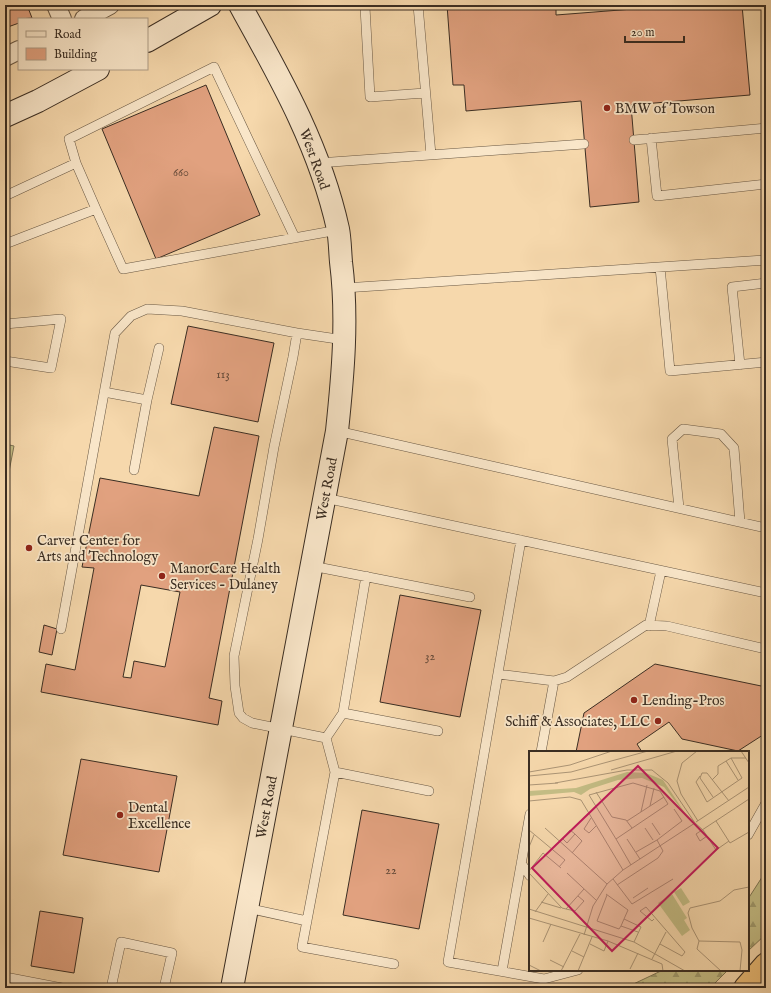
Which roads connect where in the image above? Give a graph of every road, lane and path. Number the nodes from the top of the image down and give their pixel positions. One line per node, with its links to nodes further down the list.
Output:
1 (56, 5): 7 (street)
2 (110, 5): 8 (street)
3 (210, 5): 9 (street)
4 (240, 5): 21 (street, West Road)
5 (367, 5): 13 (lane)
6 (418, 5): 13 (lane)
7 (62, 18)
8 (86, 18)
9 (148, 40)
10 (18, 50): 11 (street)
11 (5, 57)
12 (96, 70): 14 (street)
13 (425, 93): 19 (lane)
14 (5, 116)
15 (766, 128): 16 (lane)
16 (651, 138): 17 (lane); 22 (lane)
17 (634, 140)
18 (584, 144): 19 (lane)
19 (430, 155): 21 (lane)
20 (76, 163): 23 (lane); 24 (lane); 26 (lane)
21 (318, 163): 25 (street, West Road)
22 (766, 184)
23 (5, 196)
24 (96, 209): 26 (lane); 27 (lane)
25 (338, 230): 26 (lane); 31 (street, West Road)
26 (296, 238)
27 (5, 244)
28 (766, 260): 29 (lane)
29 (660, 267): 31 (lane); 38 (lane)
30 (766, 283): 38 (lane)
31 (344, 288): 34 (street, West Road)
32 (5, 324): 36 (lane)
33 (297, 333): 34 (lane); 39 (lane); 59 (lane)
34 (345, 340): 41 (street, West Road)
35 (159, 348): 40 (lane)
36 (5, 361)
37 (766, 362): 38 (lane)
38 (740, 365)
39 (104, 392): 40 (lane); 54 (lane)
40 (147, 400): 42 (lane)
41 (337, 431): 43 (street, West Road); 44 (lane)
42 (134, 470)
43 (325, 498): 47 (lane); 48 (street, West Road)
44 (679, 508): 45 (lane); 45 (lane)
45 (740, 522): 46 (lane)
46 (766, 528)
47 (522, 540): 49 (lane); 56 (lane)
48 (312, 566): 50 (lane); 59 (street, West Road)
49 (661, 570): 51 (lane); 53 (lane)
50 (366, 576): 52 (lane); 58 (lane)
51 (766, 593)
52 (470, 597)
53 (649, 626): 55 (lane); 57 (lane)
54 (61, 629)
55 (766, 649)
56 (498, 674): 57 (lane); 74 (lane)
57 (554, 681): 62 (lane)
58 (343, 713): 60 (lane); 61 (lane)
59 (281, 729): 61 (lane); 70 (street, West Road)
60 (438, 731)
61 (326, 738): 63 (lane)
62 (541, 751)
63 (335, 772): 64 (lane); 71 (lane)
64 (429, 791)
65 (766, 803): 67 (lane)
66 (529, 819): 68 (lane)
67 (749, 834)
68 (521, 863): 69 (lane); 74 (lane)
69 (529, 875)
70 (247, 908): 71 (lane); 80 (street, West Road)
71 (307, 921): 72 (lane)
72 (394, 964)
73 (766, 964): 81 (highway)
74 (502, 971): 75 (lane)
75 (574, 971)
76 (5, 977): 77 (lane)
77 (62, 988)
78 (111, 988): 79 (lane)
79 (164, 988)
80 (232, 988)
81 (745, 988)

